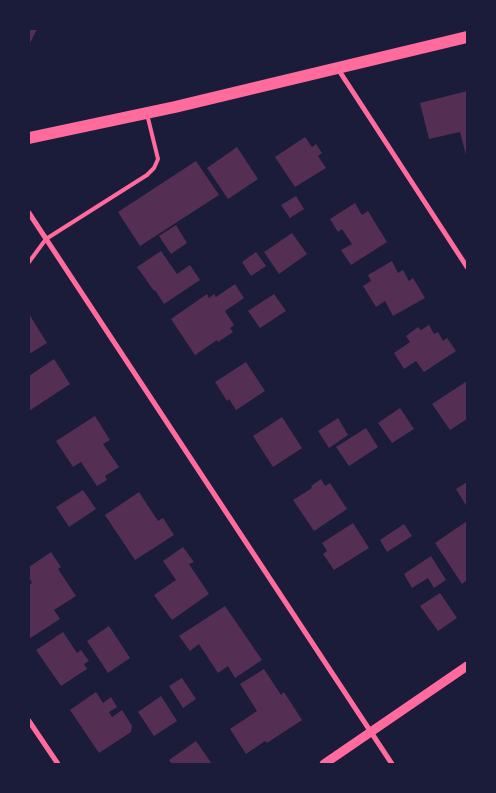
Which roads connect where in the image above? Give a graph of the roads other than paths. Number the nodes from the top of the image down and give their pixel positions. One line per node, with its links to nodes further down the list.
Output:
1 (467, 37): 2 (main road)
2 (338, 68): 3 (main road); 8 (street)
3 (147, 112): 4 (main road); 6 (lane)
4 (29, 138)
5 (29, 213): 6 (street)
6 (46, 239): 7 (lane); 11 (street)
7 (29, 262)
8 (467, 267)
9 (467, 666): 11 (street)
10 (29, 721): 12 (street)
11 (371, 732): 13 (street); 14 (street)
12 (58, 764)
13 (324, 764)
14 (392, 764)

